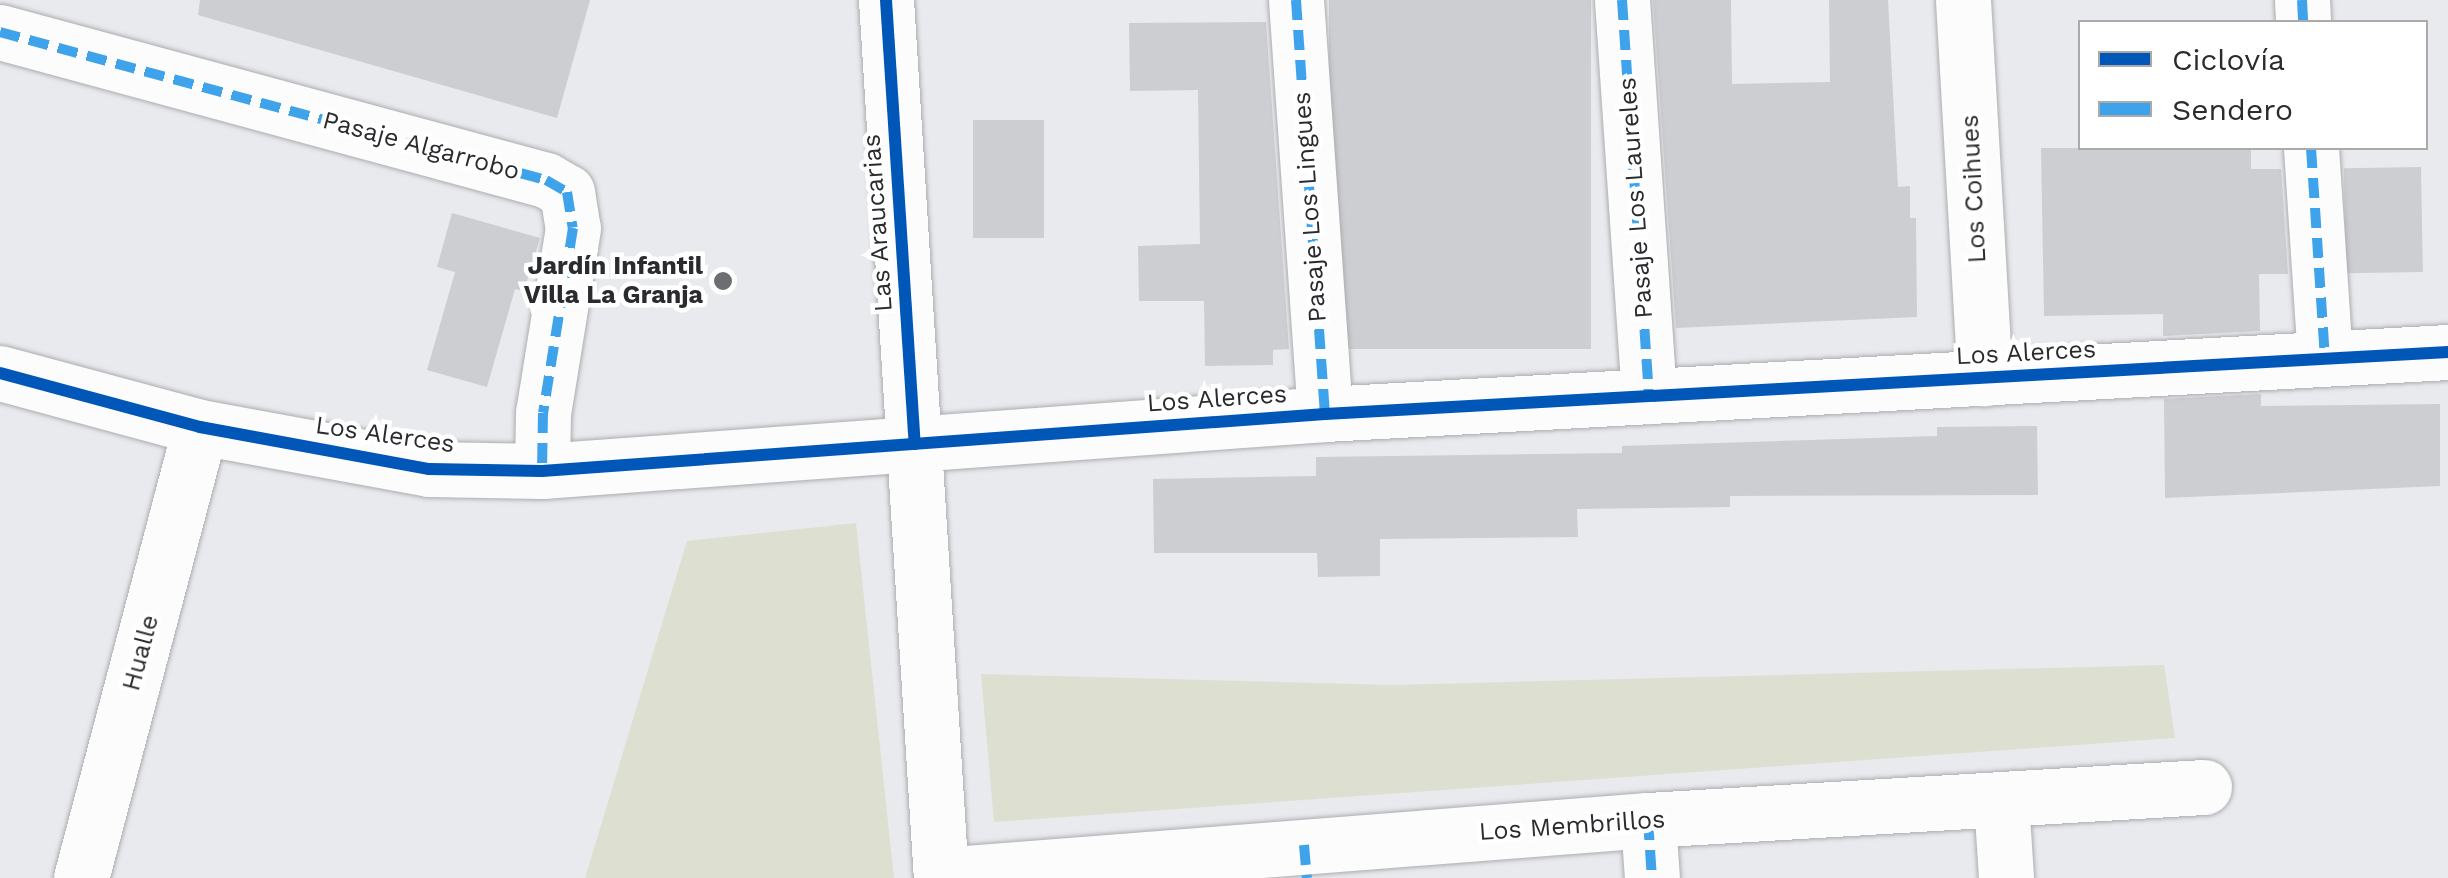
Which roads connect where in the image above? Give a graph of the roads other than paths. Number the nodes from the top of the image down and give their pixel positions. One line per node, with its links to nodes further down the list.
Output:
1 (886, 0): 14 (street, Las Araucarias)
2 (1296, 0): 12 (street, Pasaje Los Lingues)
3 (1622, 0): 11 (street, Pasaje Los Laureles)
4 (1962, 0): 10 (street, Los Coihues)
5 (0, 32): 15 (street, Pasaje Algarrobo)
6 (2312, 150): 8 (street)
7 (2448, 352): 8 (street, Los Alerces)
8 (2325, 358): 10 (street, Los Alerces)
9 (0, 373): 13 (street, Los Alerces)
10 (1985, 378): 11 (street, Los Alerces)
11 (1649, 396): 12 (street, Los Alerces)
12 (1325, 414): 14 (street, Los Alerces)
13 (200, 427): 15 (street, Los Alerces); 21 (street, Hualle)
14 (916, 444): 15 (street, Los Alerces); 20 (street, Las Araucarias)
15 (542, 471)
16 (2204, 787): 17 (street, Los Membrillos)
17 (2001, 800): 18 (street, Los Membrillos); 23 (street)
18 (1648, 820): 19 (street, Los Membrillos); 22 (street)
19 (1305, 862): 20 (street, Los Membrillos)
20 (941, 876)
21 (81, 878)
22 (1652, 878)
23 (2006, 878)

